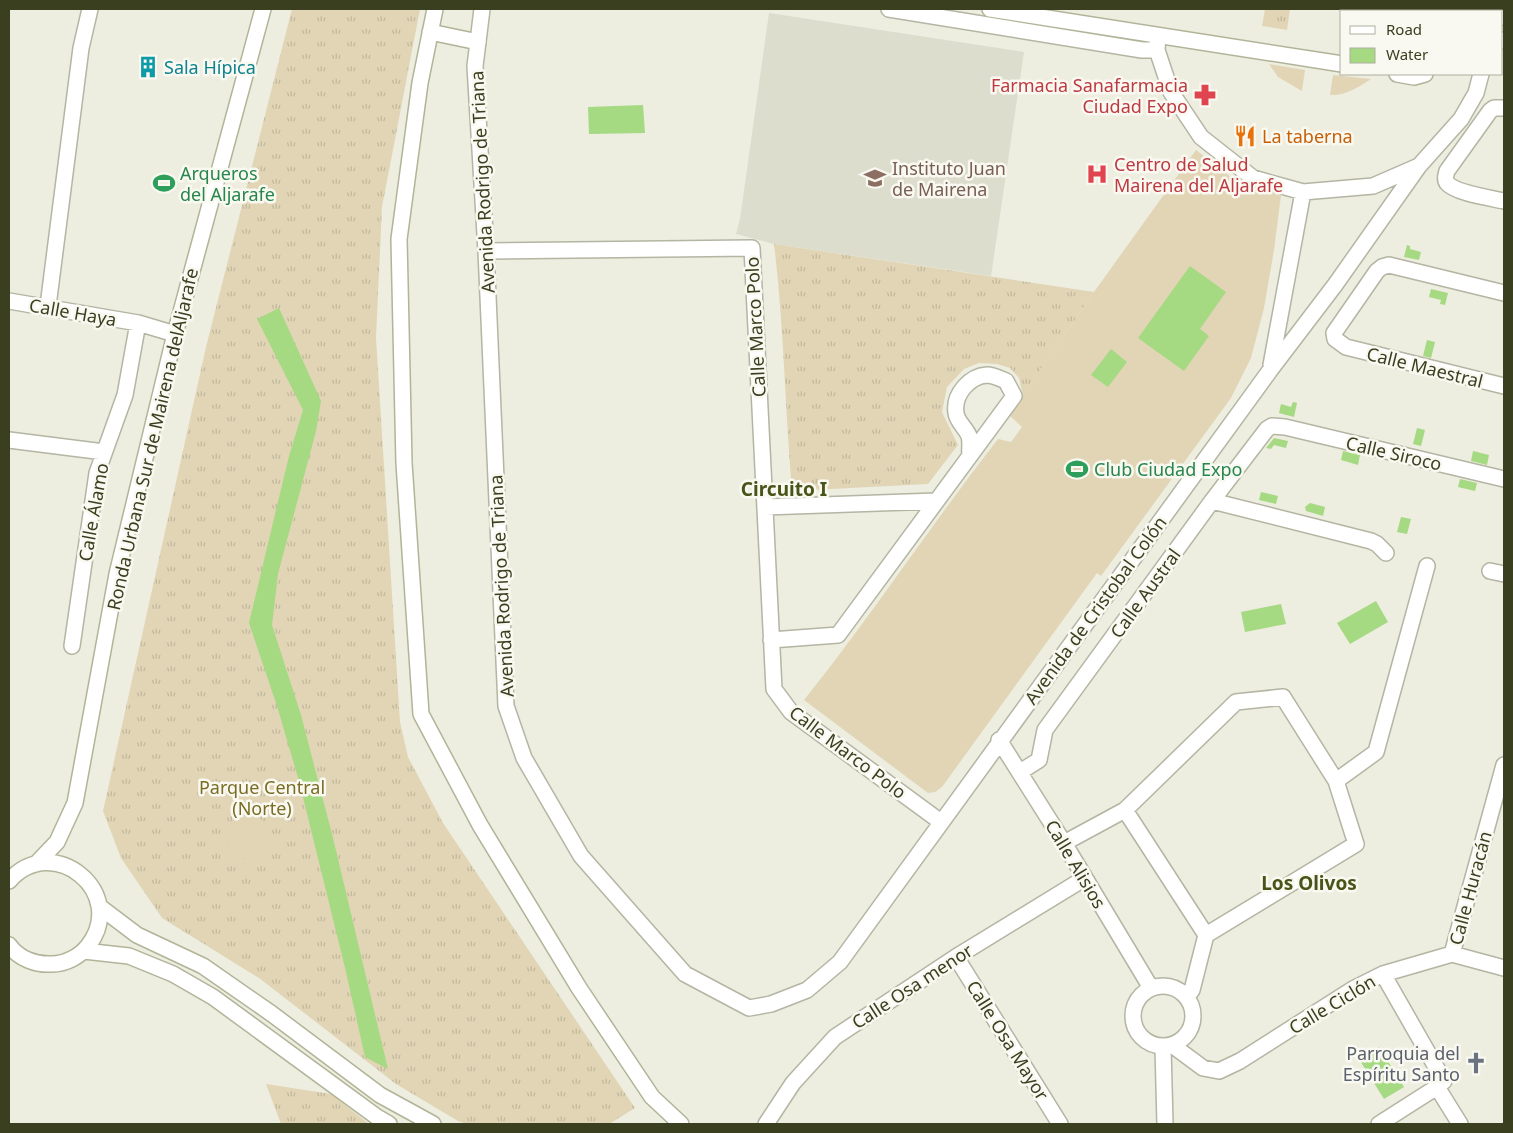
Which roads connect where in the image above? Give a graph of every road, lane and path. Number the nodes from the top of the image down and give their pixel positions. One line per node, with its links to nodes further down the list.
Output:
1 (90, 9): 22 (street)
2 (263, 9): 25 (street, Ronda Urbana Sur de Mairena delAljarafe)
3 (435, 9): 7 (street)
4 (482, 9): 8 (street, Avenida Rodrigo de Triana)
5 (889, 9): 9 (street)
6 (990, 9): 9 (street)
7 (430, 32): 8 (street); 65 (street)
8 (478, 42): 18 (street, Avenida Rodrigo de Triana)
9 (1158, 43): 10 (street); 16 (street)
10 (1340, 64)
11 (1403, 75): 12 (street)
12 (1421, 75)
13 (1481, 75): 15 (street)
14 (1504, 108): 17 (street)
15 (1419, 166): 16 (street); 23 (street)
16 (1303, 192): 21 (street, Avenida de Cristobal Colón)
17 (1504, 201)
18 (486, 251): 35 (street, Calle Marco Polo); 59 (street, Avenida Rodrigo de Triana)
19 (1504, 293): 27 (street, Calle Maestral)
20 (9, 301): 22 (street, Calle Haya)
21 (1282, 305): 23 (street); 26 (street, Avenida de Cristobal Colón)
22 (48, 306): 24 (street, Calle Haya)
23 (1307, 321): 26 (street)
24 (138, 323): 25 (street, Calle Haya); 30 (street, Calle Álamo)
25 (175, 334): 47 (street, Ronda Urbana Sur de Mairena delAljarafe)
26 (1270, 369): 40 (street, Avenida de Cristobal Colón)
27 (1504, 386)
28 (1285, 426): 32 (street, Calle Siroco); 34 (street, Calle Austral)
29 (9, 440): 30 (street)
30 (104, 452): 39 (street, Calle Álamo)
31 (970, 456): 31 (street); 33 (street)
32 (1504, 479)
33 (936, 501): 35 (street); 38 (street)
34 (1212, 502): 36 (street); 42 (street, Calle Austral)
35 (765, 508): 38 (street, Calle Marco Polo)
36 (1386, 554)
37 (1427, 566): 43 (street)
38 (771, 640): 45 (street, Calle Marco Polo)
39 (72, 646)
40 (999, 740): 42 (street, Calle Alisios); 45 (street, Avenida de Cristobal Colón)
41 (1504, 765): 54 (street, Calle Huracán)
42 (1020, 772): 46 (street, Calle Alisios)
43 (1336, 781): 44 (street); 51 (street)
44 (1125, 810): 46 (street); 51 (street)
45 (941, 822): 59 (street, Avenida de Cristobal Colón)
46 (1064, 843): 48 (street, Calle Alisios)
47 (36, 864): 49 (street); 50 (street)
48 (1085, 878): 55 (street, Calle Osa menor); 58 (street, Calle Alisios)
49 (9, 881)
50 (100, 907): 53 (street); 64 (street)
51 (1206, 935): 60 (street)
52 (9, 945): 53 (street)
53 (84, 951): 63 (street)
54 (1452, 954): 56 (street); 57 (street, Calle Ciclón)
55 (956, 957): 66 (street, Calle Osa menor); 67 (street, Calle Osa Mayor)
56 (1504, 968)
57 (1382, 974): 61 (street, Calle Ciclón); 62 (street)
58 (1151, 988): 60 (street); 61 (street)
59 (807, 990)
60 (1187, 997): 61 (street)
61 (1167, 1046): 68 (street)
62 (1437, 1087): 69 (street); 70 (street)
63 (389, 1124)
64 (433, 1124)
65 (680, 1124)
66 (766, 1124)
67 (1060, 1124)
68 (1165, 1124)
69 (1379, 1124)
70 (1460, 1124)

